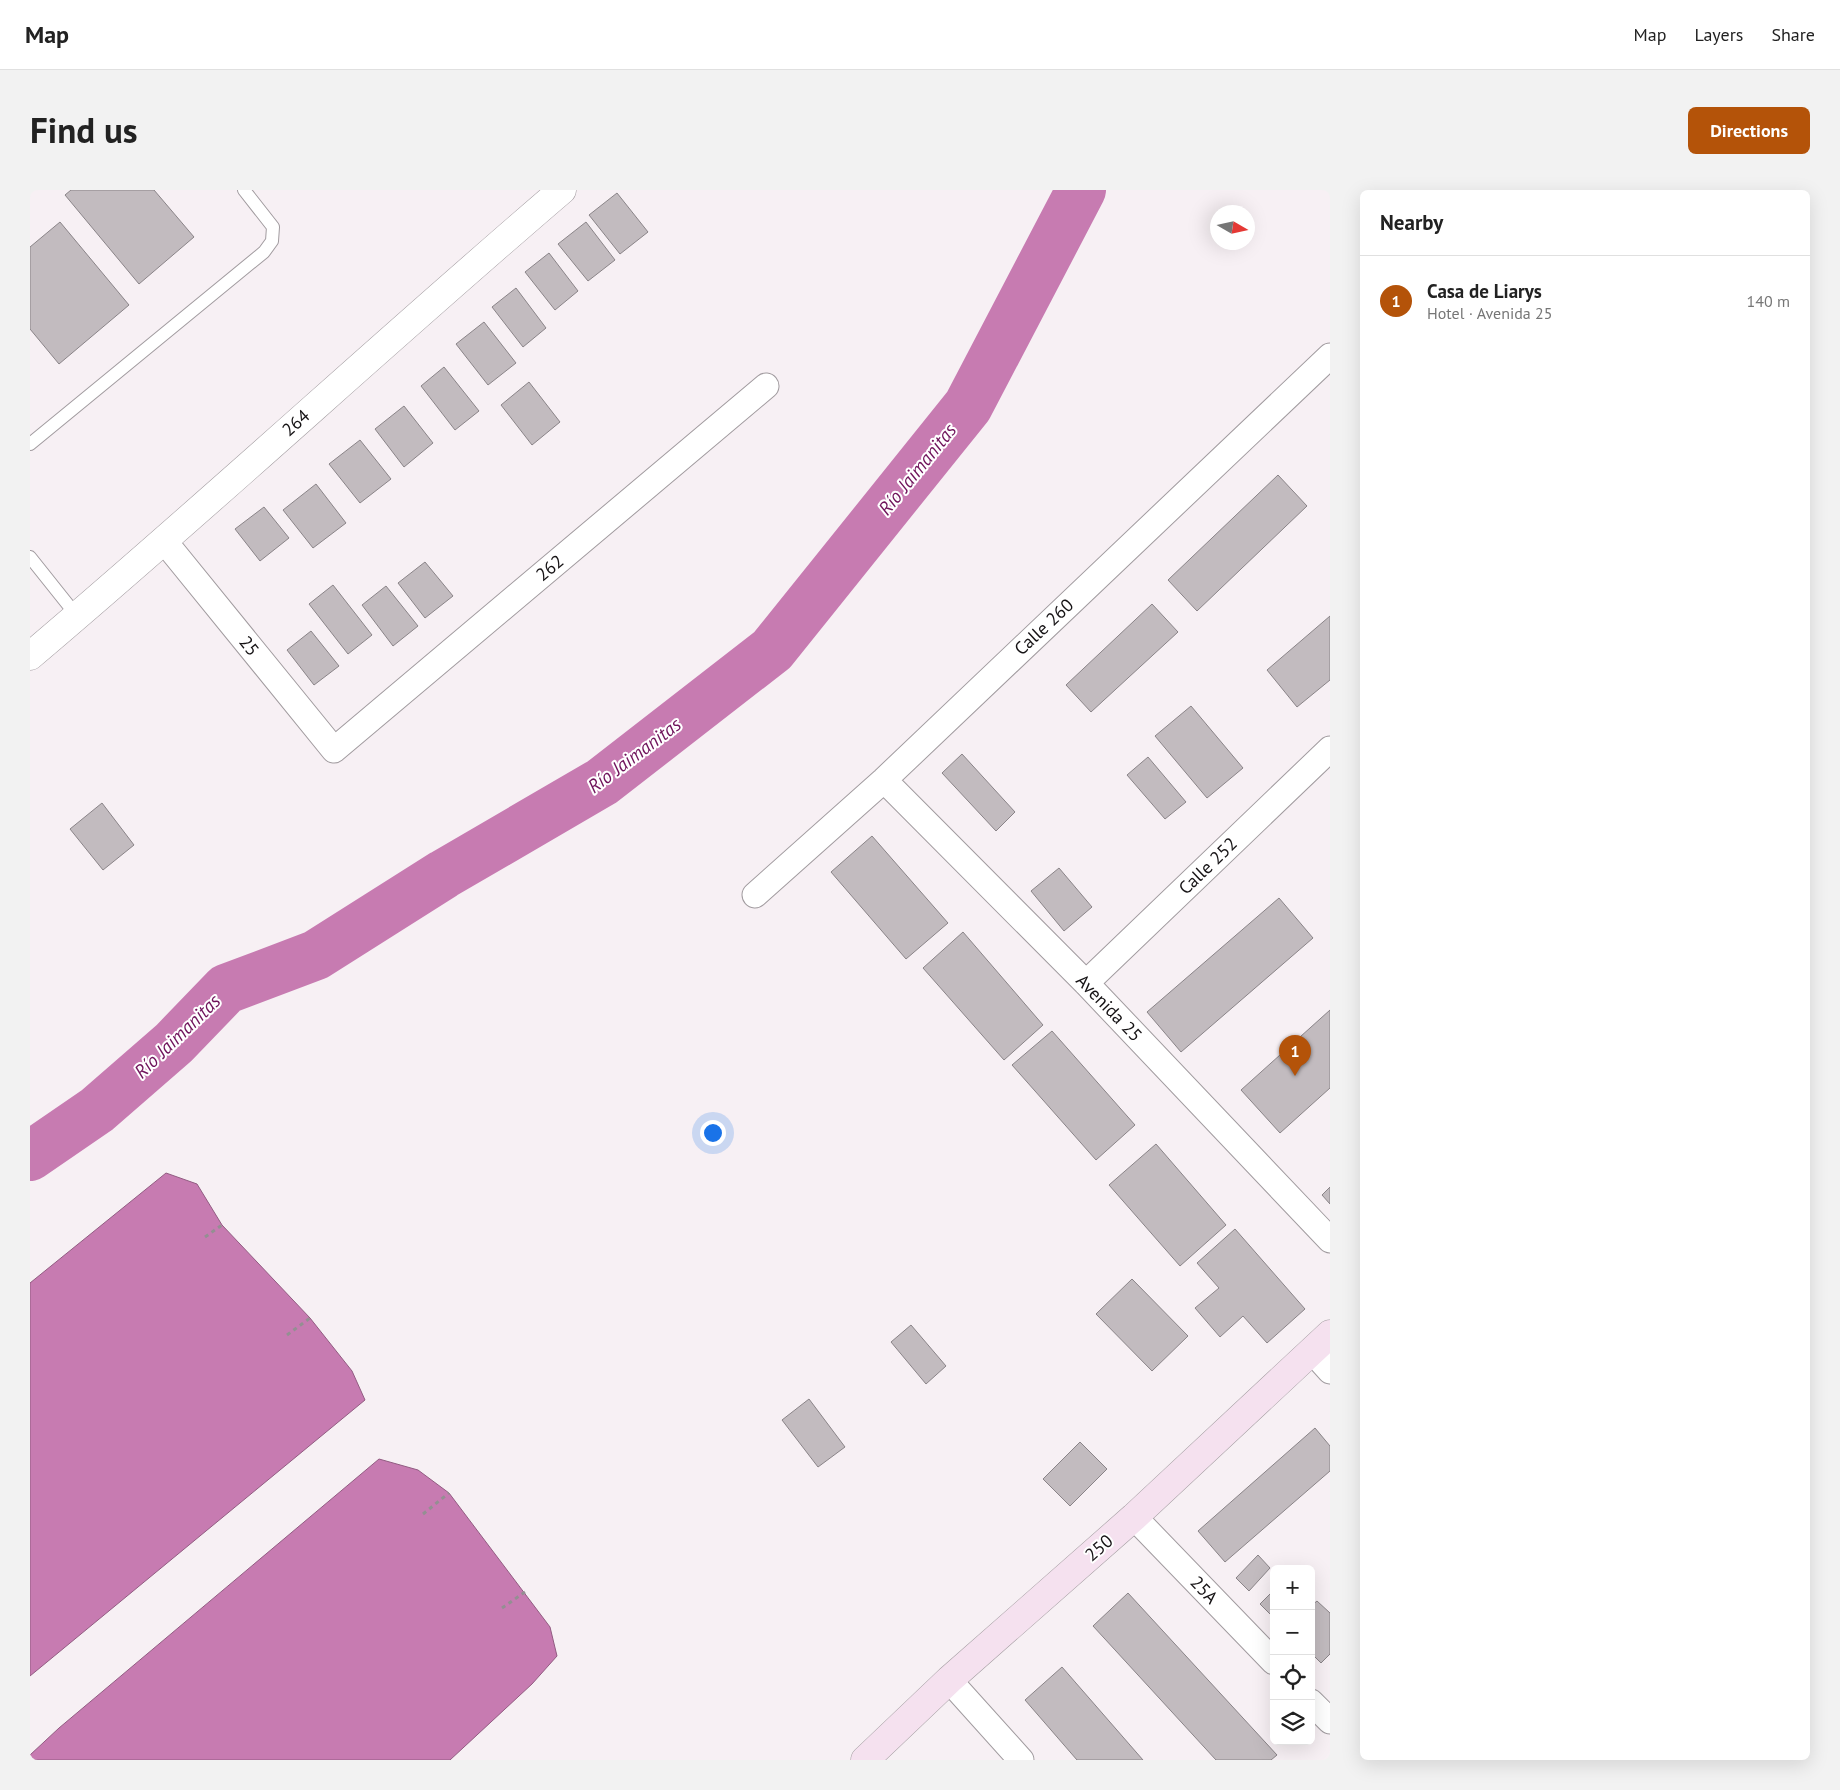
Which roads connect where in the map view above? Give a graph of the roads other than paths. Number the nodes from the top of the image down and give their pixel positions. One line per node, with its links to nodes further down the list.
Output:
1 (244, 190): 5 (lane)
2 (562, 190): 6 (street, 264)
3 (1330, 356): 12 (street, Calle 260)
4 (766, 386): 11 (street, 262)
5 (30, 444)
6 (165, 542): 8 (street, 264); 11 (street, 25)
7 (30, 557): 8 (lane)
8 (77, 616): 9 (street, 264)
9 (30, 656)
10 (1330, 749): 14 (street, Calle 252)
11 (334, 750)
12 (884, 780): 13 (street, Calle 260); 14 (street, Avenida 25)
13 (755, 895)
14 (1086, 983): 15 (street, Avenida 25)
15 (1330, 1240)
16 (1324, 1352): 17 (main road, 250)
17 (1134, 1517): 18 (street, 25A); 19 (main road, 250)
18 (1270, 1658)
19 (949, 1680): 22 (main road, 250); 23 (street)
20 (1315, 1706): 21 (street)
21 (1330, 1721)
22 (865, 1760)
23 (1020, 1760)

